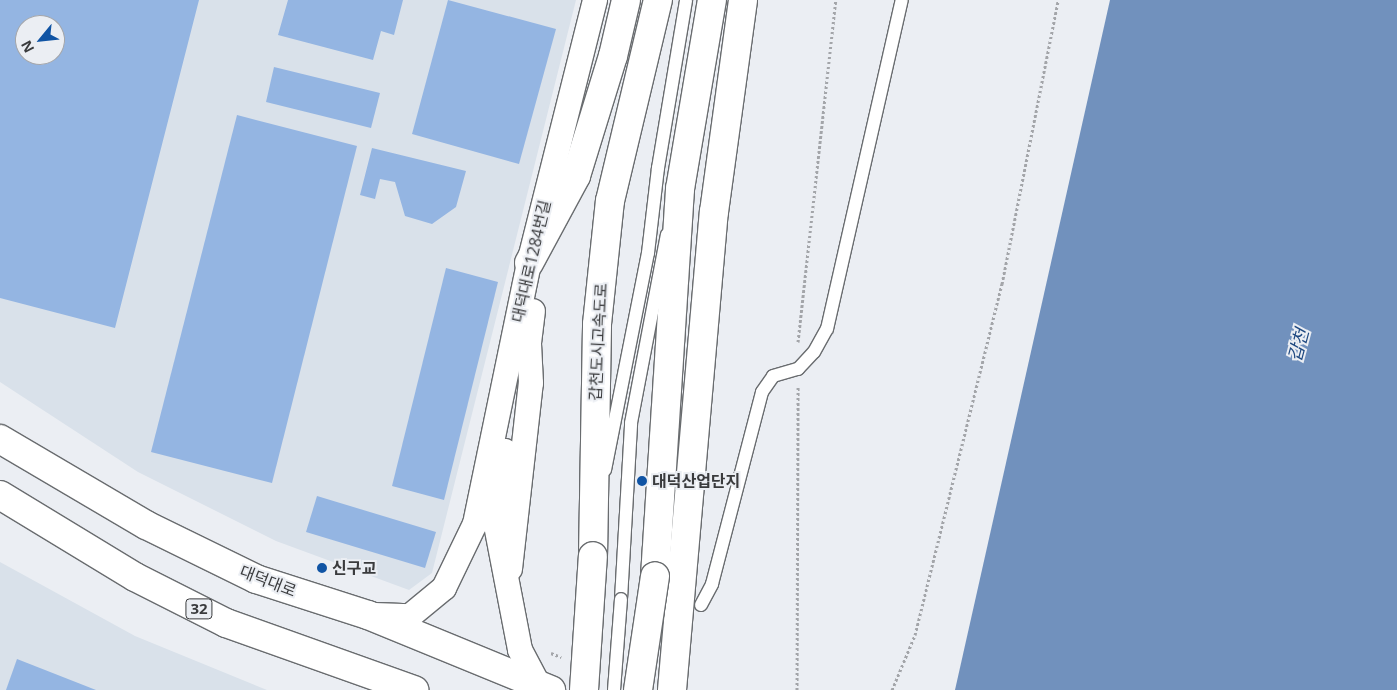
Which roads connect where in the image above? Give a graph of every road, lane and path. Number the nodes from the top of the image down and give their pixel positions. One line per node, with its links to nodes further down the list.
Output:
1 (595, 0): 10 (street, 대덕대로1284번길)
2 (626, 0): 10 (main road)
3 (658, 0): 13 (main road, 갑천도시고속도로)
4 (686, 0): 13 (lane)
5 (712, 0): 9 (main road)
6 (743, 0): 21 (main road)
7 (902, 0): 14 (lane)
8 (1058, 0): 22 (path)
9 (680, 189): 19 (lane, bridge); 20 (main road, bridge)
10 (529, 263): 15 (street, 대덕대로1284번길); 16 (street)
11 (0, 439): 15 (main road, 대덕대로)
12 (0, 494): 17 (main road, 32)
13 (593, 523): 18 (main road, 갑천도시고속도로, bridge)
14 (701, 605)
15 (368, 615): 16 (main road, 대덕대로)
16 (545, 687)
17 (414, 690)
18 (584, 690)
19 (614, 690)
20 (638, 690)
21 (672, 690)
22 (892, 690)

